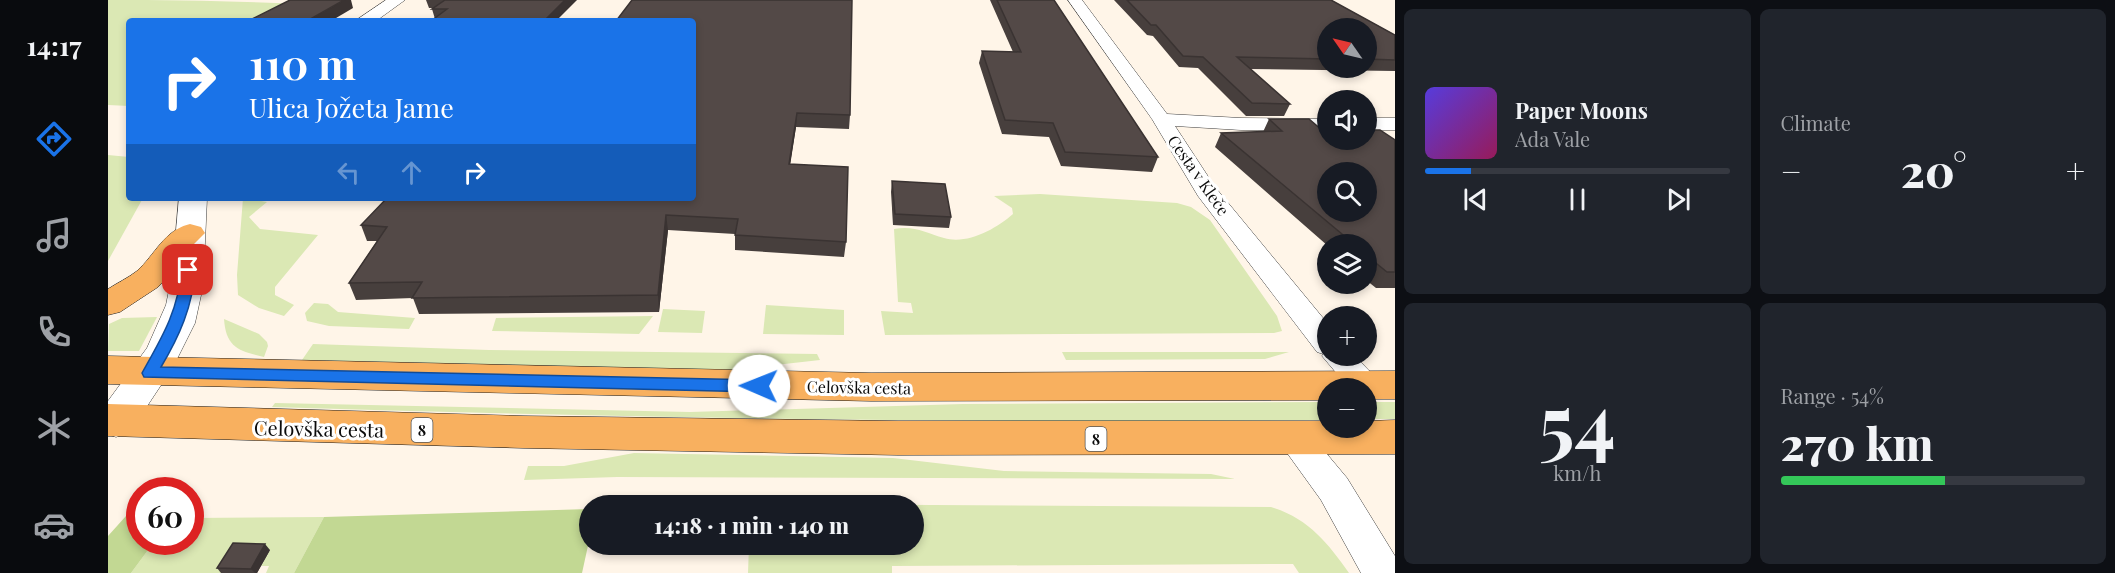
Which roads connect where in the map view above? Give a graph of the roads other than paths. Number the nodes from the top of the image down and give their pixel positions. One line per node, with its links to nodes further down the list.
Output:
1 (397, 0): 3 (street)
2 (1075, 0): 4 (street, Cesta v Kleče)
3 (369, 18)
4 (1161, 119): 5 (street); 11 (street, Cesta v Kleče)
5 (1317, 124)
6 (1377, 124): 7 (street)
7 (1395, 124)
8 (193, 201): 9 (street)
9 (190, 233): 10 (main road); 14 (street)
10 (108, 304)
11 (1317, 331)
12 (1351, 366): 15 (street)
13 (108, 370): 14 (main road, Celovška cesta)
14 (150, 373): 15 (main road, Celovška cesta); 16 (street)
15 (1380, 386)
16 (111, 424): 18 (main road, Celovška cesta / 8)
17 (1395, 437): 18 (main road, Celovška cesta / 8)
18 (1294, 439): 19 (street)
19 (1383, 573)

